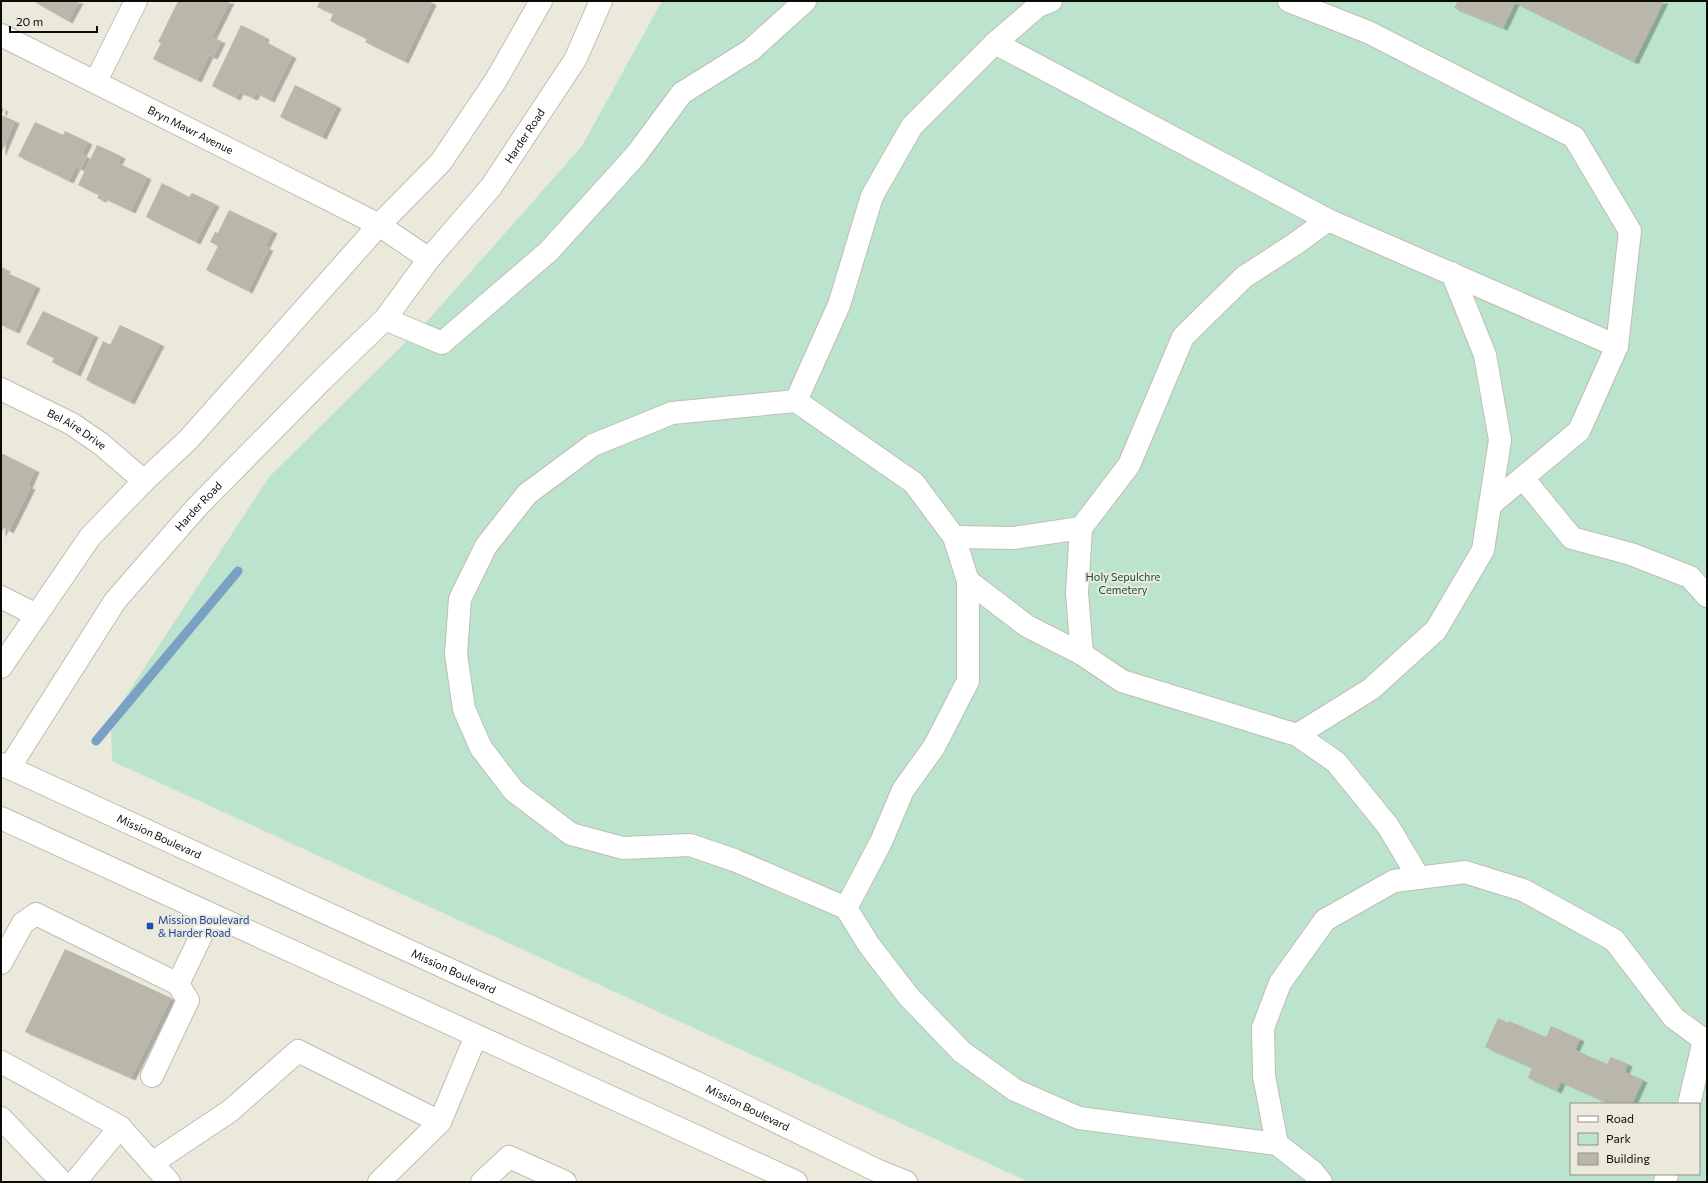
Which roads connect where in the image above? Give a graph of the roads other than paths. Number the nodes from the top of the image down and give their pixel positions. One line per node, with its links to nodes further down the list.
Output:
1 (136, 1): 9 (street)
2 (541, 1): 11 (street)
3 (601, 1): 12 (street, Harder Road)
4 (805, 1): 14 (street)
5 (1051, 1): 8 (street)
6 (1288, 1): 15 (street)
7 (1, 35): 9 (street, Bryn Mawr Avenue)
8 (995, 43): 10 (street); 17 (street)
9 (96, 81): 11 (street, Bryn Mawr Avenue)
10 (1328, 220): 13 (street); 21 (street)
11 (379, 226): 12 (street); 19 (street)
12 (429, 259): 14 (street, Harder Road)
13 (1452, 273): 15 (street); 20 (street)
14 (385, 319): 30 (street, Harder Road)
15 (1617, 346): 18 (street)
16 (1, 390): 19 (street, Bel Aire Drive)
17 (796, 401): 22 (street); 33 (street)
18 (1523, 478): 20 (street); 24 (street)
19 (144, 481): 26 (street)
20 (1490, 505): 29 (street)
21 (1081, 528): 22 (street); 27 (street)
22 (954, 537): 23 (street)
23 (968, 581): 27 (street); 33 (street)
24 (1707, 596)
25 (1, 597): 26 (street)
26 (36, 615): 28 (street)
27 (1082, 654): 29 (street)
28 (1, 667)
29 (1297, 735): 32 (street)
30 (4, 771): 54 (street, Mission Boulevard)
31 (1, 818): 34 (street)
32 (1419, 878): 38 (street); 45 (street)
33 (846, 908): 45 (street)
34 (211, 915): 36 (street); 37 (street)
35 (1, 963): 36 (street)
36 (178, 984): 40 (street)
37 (476, 1036): 43 (street); 53 (street)
38 (1706, 1040): 41 (street)
39 (1, 1062): 44 (street)
40 (152, 1076)
41 (1689, 1103)
42 (1, 1118): 47 (street)
43 (440, 1122): 46 (street); 50 (street)
44 (120, 1127): 46 (street); 48 (street)
45 (1277, 1144): 55 (street)
46 (152, 1163): 49 (street)
47 (62, 1182)
48 (75, 1182)
49 (169, 1182)
50 (379, 1182)
51 (482, 1182): 52 (street)
52 (565, 1182)
53 (796, 1182)
54 (906, 1182)
55 (1321, 1182)

